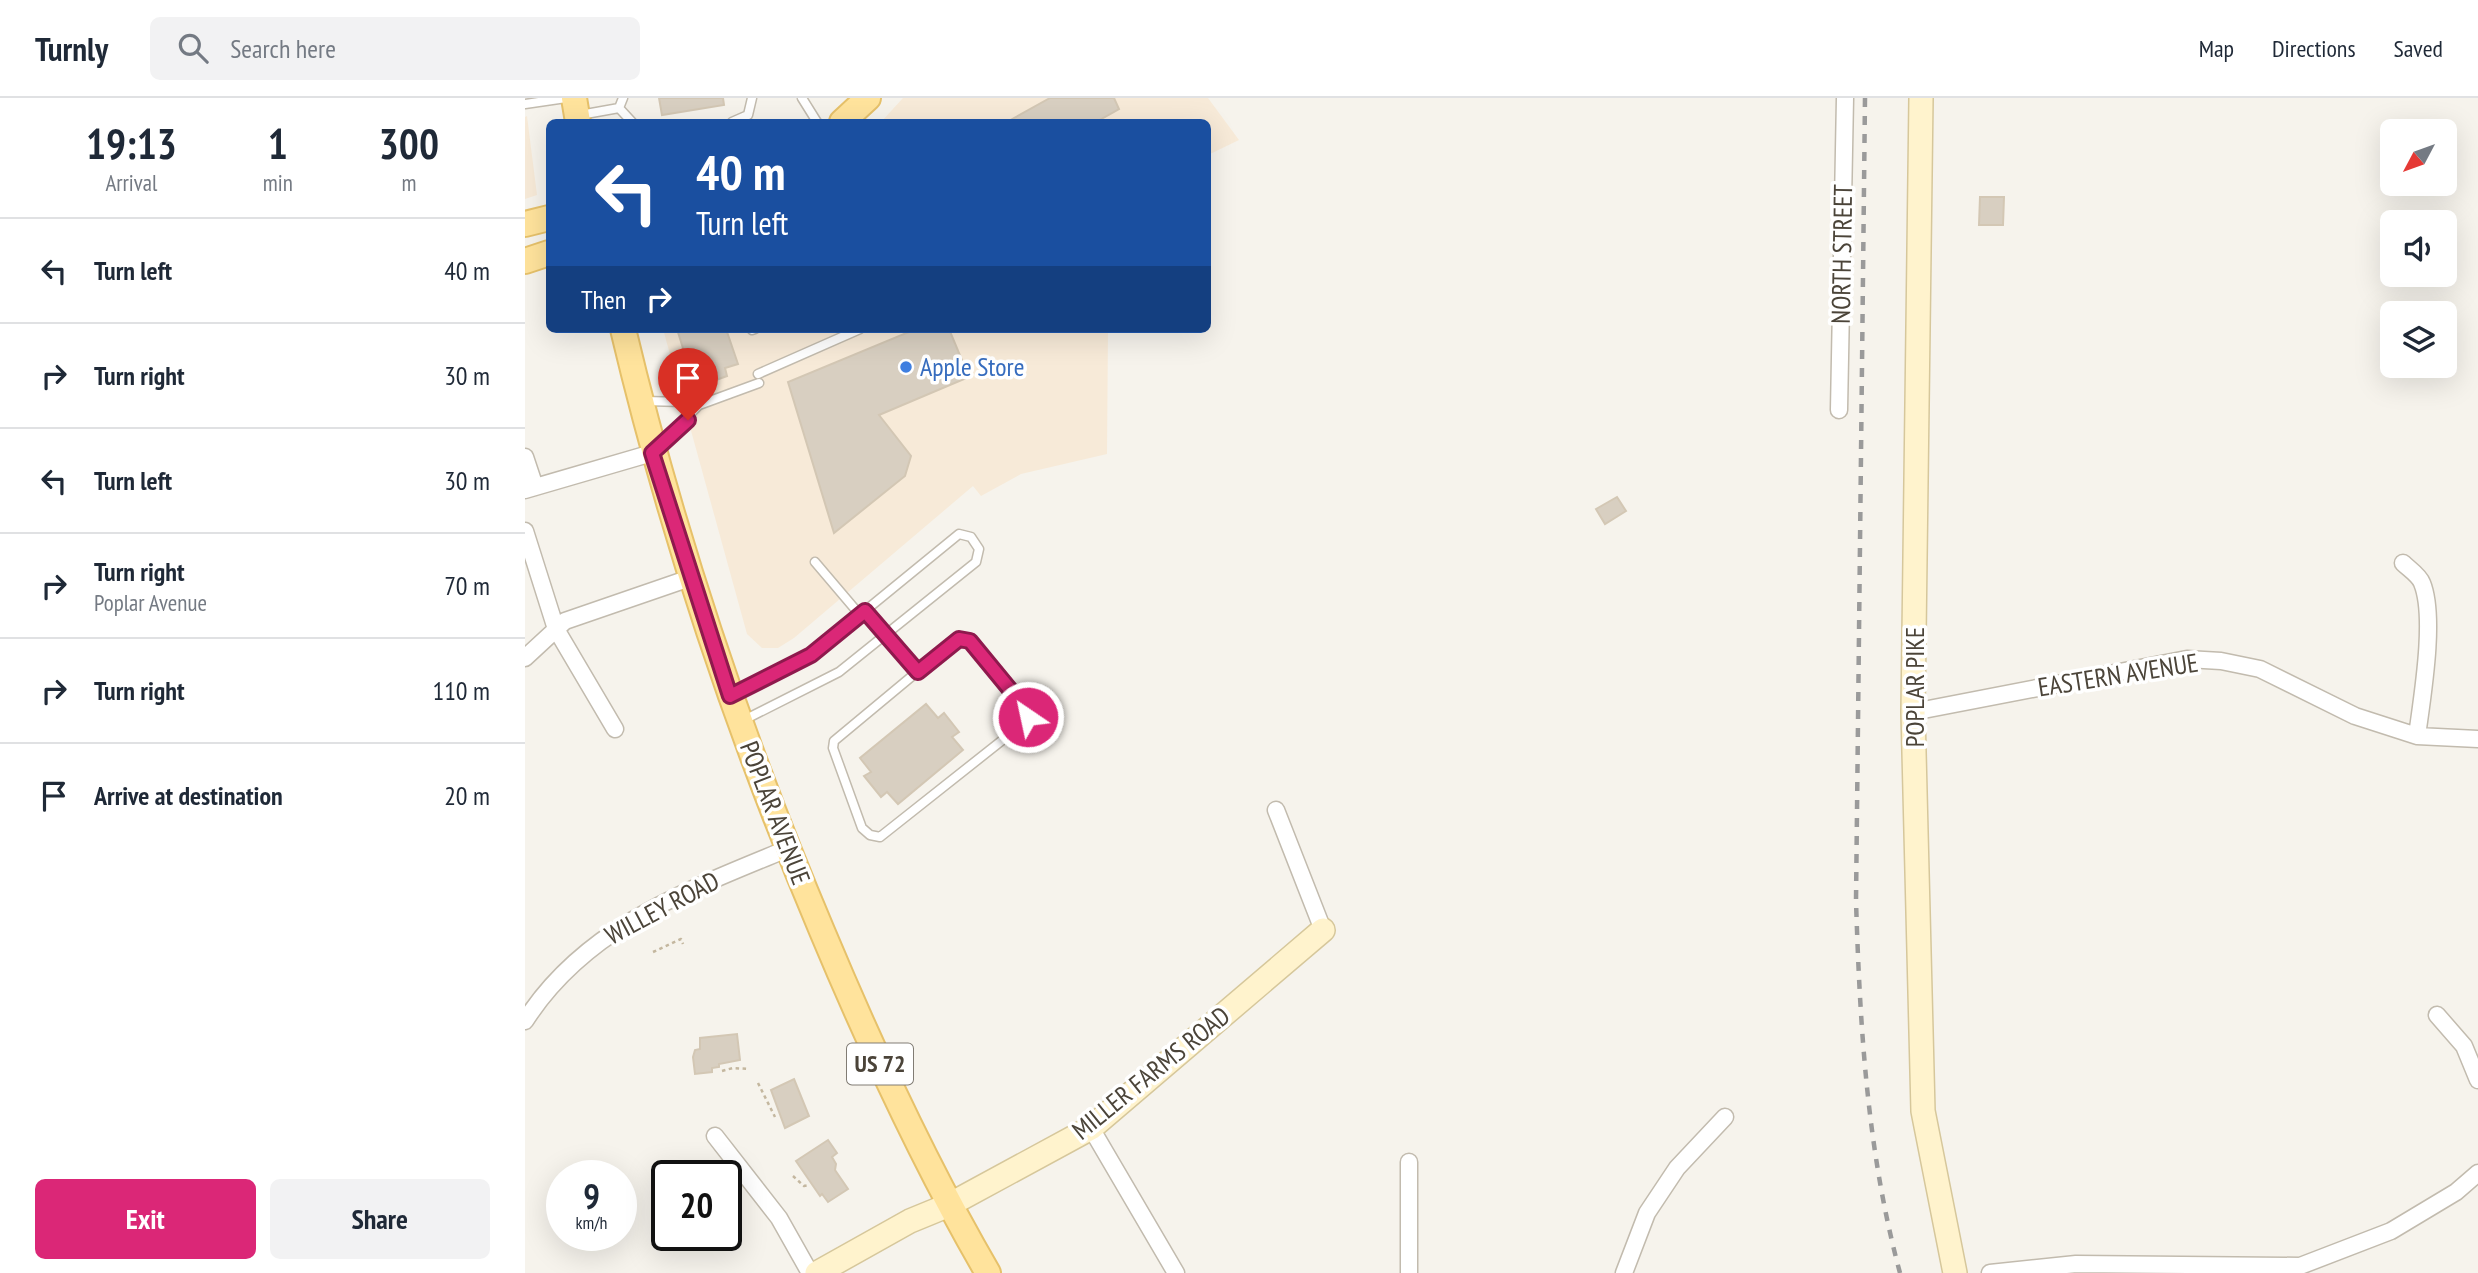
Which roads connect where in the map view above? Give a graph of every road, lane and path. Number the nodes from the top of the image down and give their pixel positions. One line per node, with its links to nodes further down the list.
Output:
1 (623, 98): 8 (lane)
2 (752, 98): 10 (lane)
3 (802, 98): 11 (lane)
4 (1845, 98): 20 (street, NORTH STREET)
5 (1921, 98): 34 (main road, POPLAR PIKE)
6 (525, 104): 7 (lane)
7 (574, 108): 8 (lane)
8 (619, 108): 9 (lane)
9 (629, 119)
10 (739, 119)
11 (815, 119)
12 (546, 219): 13 (main road)
13 (525, 224)
14 (546, 254): 15 (main road)
15 (525, 261)
16 (624, 333): 18 (main road, POPLAR AVENUE / US 72)
17 (852, 333): 19 (lane)
18 (640, 401): 19 (lane); 21 (main road, POPLAR AVENUE / US 72)
19 (699, 405): 21 (lane)
20 (1839, 410)
21 (652, 453): 23 (street); 27 (main road, POPLAR AVENUE / US 72)
22 (525, 457): 23 (street)
23 (530, 489)
24 (525, 531): 29 (street)
25 (815, 562): 28 (lane)
26 (2403, 563): 37 (street)
27 (690, 578): 29 (street); 33 (main road, POPLAR AVENUE / US 72)
28 (862, 613): 30 (lane); 30 (lane); 33 (lane)
29 (556, 629): 31 (street); 36 (street)
30 (885, 635): 32 (lane); 35 (lane)
31 (525, 658)
32 (918, 672): 32 (lane)
33 (730, 696): 35 (main road, POPLAR AVENUE / US 72)
34 (1913, 712): 37 (street, EASTERN AVENUE); 66 (main road, POPLAR PIKE)
35 (740, 722): 40 (main road, POPLAR AVENUE / US 72)
36 (615, 729)
37 (2417, 736): 38 (street, EASTERN AVENUE)
38 (2478, 739)
39 (1276, 810): 41 (street)
40 (787, 849): 45 (street, WILLEY ROAD); 58 (main road, POPLAR AVENUE / US 72)
41 (1323, 930): 52 (main road, MILLER FARMS ROAD)
42 (683, 944): 43 (path)
43 (653, 952)
44 (2437, 1015): 48 (street)
45 (525, 1021)
46 (749, 1069): 47 (path)
47 (722, 1071)
48 (2478, 1080)
49 (758, 1083): 51 (path)
50 (1725, 1116): 65 (street)
51 (775, 1117)
52 (1091, 1128): 58 (main road, MILLER FARMS ROAD); 63 (street)
53 (715, 1136): 60 (street)
54 (1409, 1162): 64 (street)
55 (2478, 1173): 59 (street)
56 (793, 1176): 57 (path)
57 (810, 1185)
58 (949, 1205): 61 (main road, MILLER FARMS ROAD); 62 (main road, POPLAR AVENUE / US 72)
59 (2139, 1269): 67 (street)
60 (810, 1273)
61 (817, 1273)
62 (988, 1273)
63 (1176, 1273)
64 (1409, 1273)
65 (1624, 1273)
66 (1955, 1273)
67 (1990, 1273)

